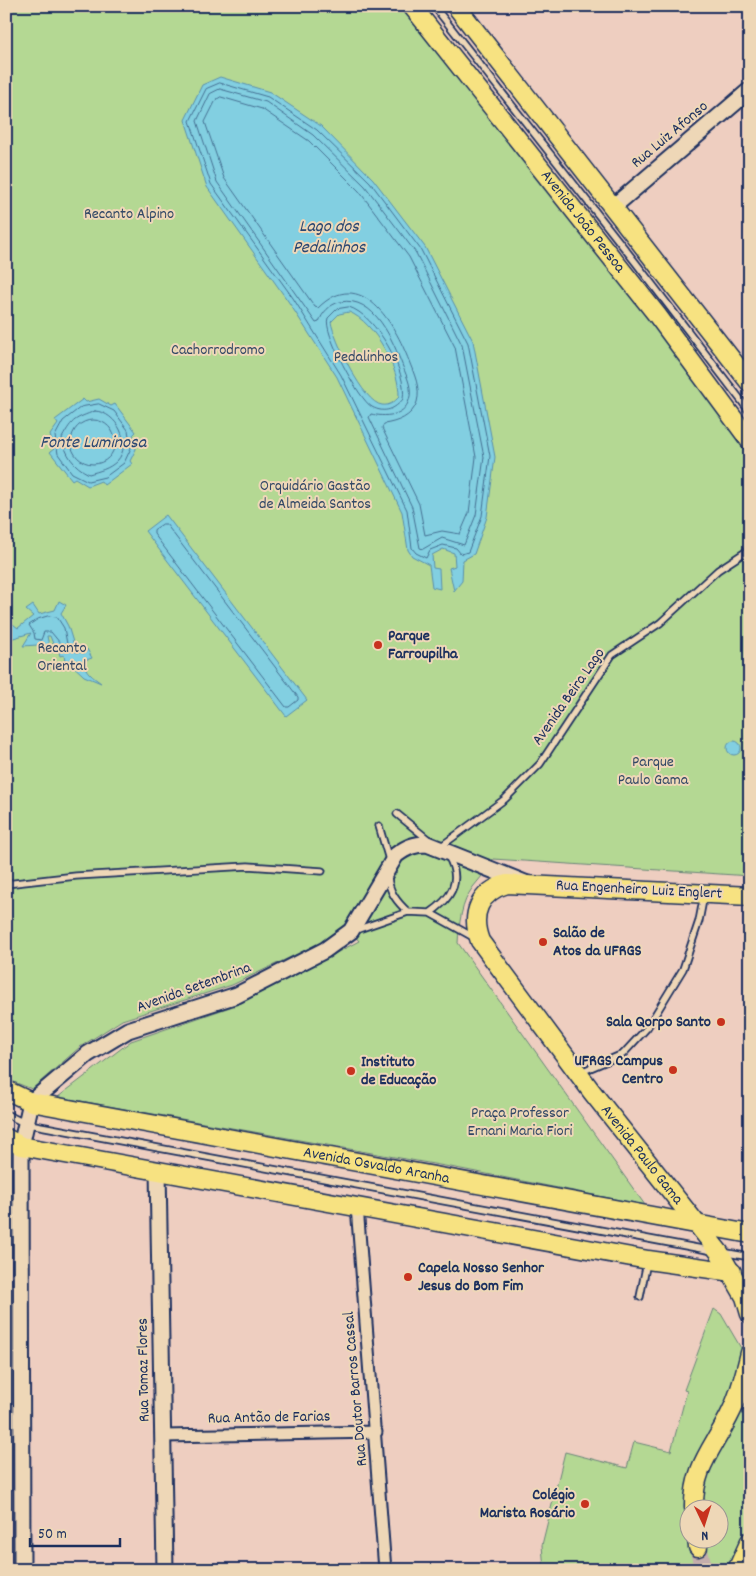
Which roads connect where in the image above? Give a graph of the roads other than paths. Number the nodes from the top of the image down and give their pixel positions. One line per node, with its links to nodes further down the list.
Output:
1 (412, 6): 8 (main road, Avenida João Pessoa)
2 (434, 6): 6 (lane)
3 (456, 6): 5 (main road, Avenida João Pessoa)
4 (750, 90): 5 (street, Rua Luiz Afonso)
5 (613, 207): 9 (main road, Avenida João Pessoa)
6 (636, 263): 7 (lane); 8 (lane); 10 (lane)
7 (646, 266)
8 (639, 292): 11 (main road, Avenida João Pessoa)
9 (750, 383)
10 (750, 412)
11 (750, 441)
12 (750, 549): 15 (lane, Avenida Beira Lago)
13 (397, 814): 15 (lane)
14 (380, 826): 16 (lane)
15 (438, 848): 16 (street, Avenida Setembrina); 19 (street, Avenida Setembrina); 23 (lane)
16 (390, 864): 22 (lane); 24 (street, Avenida Setembrina)
17 (322, 871): 18 (lane)
18 (6, 884)
19 (529, 884): 20 (main road, Rua Engenheiro Luiz Englert); 25 (main road, Avenida Paulo Gama)
20 (704, 894): 21 (main road, Rua Engenheiro Luiz Englert); 26 (lane)
21 (750, 896)
22 (408, 912): 23 (lane, Avenida Paulo Gama); 24 (lane, Avenida Paulo Gama)
23 (430, 913): 25 (lane, Avenida Paulo Gama)
24 (352, 931): 28 (street, Avenida Setembrina)
25 (480, 941): 26 (main road, Avenida Paulo Gama)
26 (578, 1073): 33 (main road, Avenida Paulo Gama)
27 (6, 1090): 28 (main road, Avenida Osvaldo Aranha)
28 (31, 1102): 30 (street); 35 (main road, Avenida Osvaldo Aranha)
29 (6, 1114): 30 (lane)
30 (24, 1123): 31 (street); 38 (lane)
31 (14, 1142): 32 (main road); 49 (street)
32 (158, 1170): 34 (main road); 46 (street, Rua Tomaz Flores)
33 (659, 1178): 35 (main road); 36 (main road, Avenida Paulo Gama)
34 (357, 1206): 40 (main road); 45 (street, Rua Doutor Barros Cassal)
35 (660, 1217): 36 (main road, Avenida Osvaldo Aranha)
36 (695, 1223): 37 (main road, Avenida Osvaldo Aranha); 38 (main road, Avenida Paulo Gama)
37 (750, 1234)
38 (718, 1252): 39 (lane); 41 (main road, Avenida Paulo Gama)
39 (750, 1257)
40 (648, 1260): 41 (main road); 42 (lane)
41 (732, 1272): 43 (main road, Avenida Paulo Gama)
42 (640, 1297)
43 (750, 1314)
44 (750, 1353): 47 (main road)
45 (376, 1432): 46 (street, Rua Antão de Farias); 51 (street, Rua Doutor Barros Cassal)
46 (163, 1436): 50 (street, Rua Tomaz Flores)
47 (693, 1498)
48 (750, 1541): 52 (main road)
49 (22, 1570)
50 (165, 1570)
51 (385, 1570)
52 (737, 1570)

